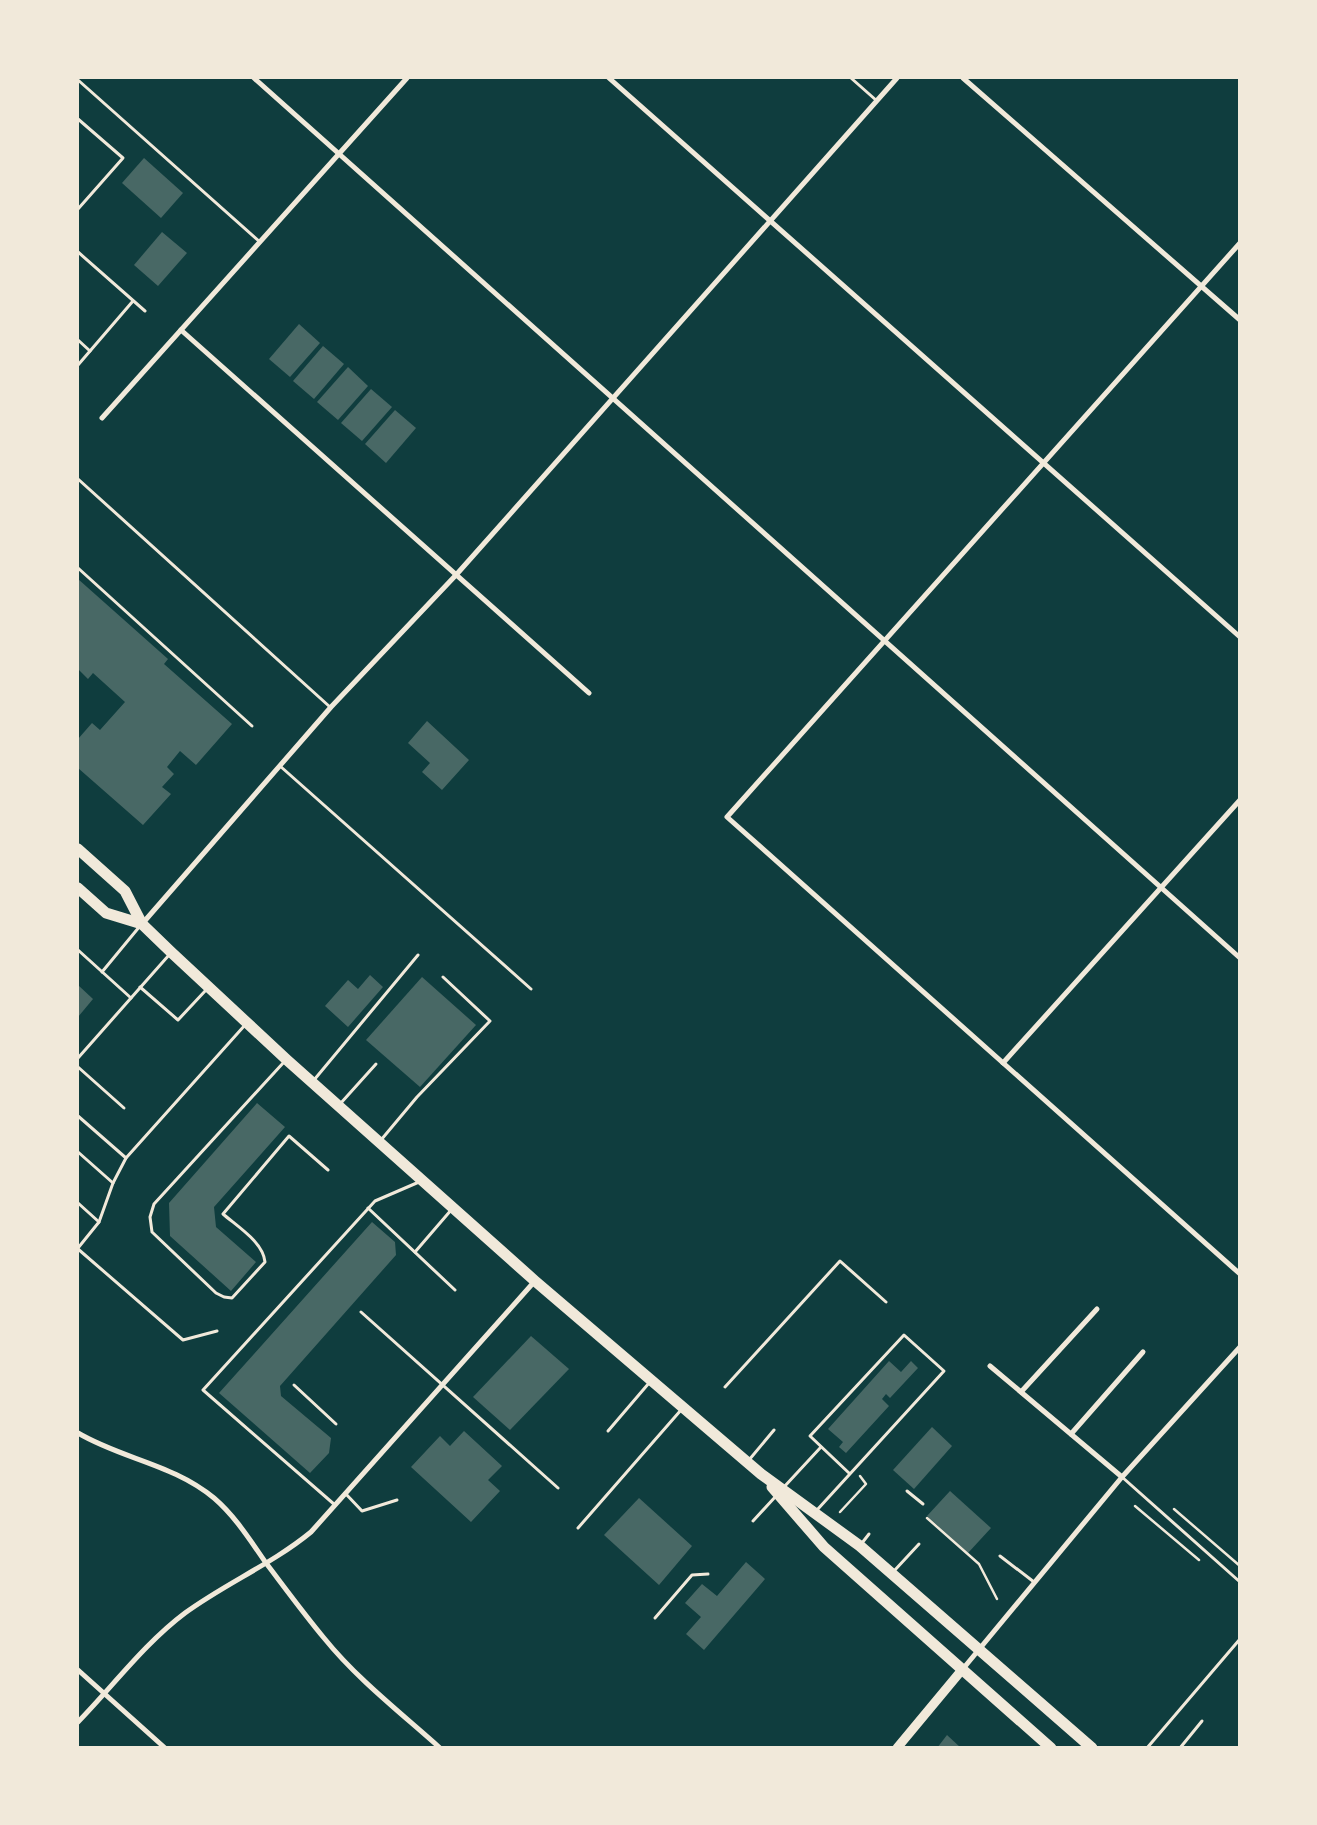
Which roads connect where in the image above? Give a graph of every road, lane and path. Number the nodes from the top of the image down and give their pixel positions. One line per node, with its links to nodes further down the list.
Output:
1 (254, 78): 10 (street)
2 (408, 78): 10 (street)
3 (609, 78): 12 (street)
4 (851, 78): 8 (lane)
5 (897, 78): 8 (street)
6 (964, 78): 16 (street)
7 (78, 80): 13 (lane)
8 (877, 101): 12 (street)
9 (78, 119): 11 (lane)
10 (339, 154): 13 (street); 24 (street)
11 (78, 209)
12 (770, 221): 24 (street); 26 (street)
13 (260, 242): 20 (street)
14 (1240, 243): 16 (street)
15 (78, 252): 17 (lane)
16 (1201, 287): 19 (street); 26 (street)
17 (133, 301): 18 (lane); 22 (lane)
18 (145, 311)
19 (1240, 320)
20 (181, 330): 25 (street); 29 (street)
21 (78, 340): 22 (lane)
22 (90, 351): 23 (lane)
23 (78, 365)
24 (612, 398): 29 (street); 31 (street)
25 (102, 418)
26 (1043, 463): 30 (street); 31 (street)
27 (78, 479): 33 (lane)
28 (78, 568): 34 (lane)
29 (456, 575): 32 (street); 33 (street)
30 (1240, 637)
31 (884, 641): 39 (street); 54 (street)
32 (589, 693)
33 (331, 708): 35 (street)
34 (252, 726)
35 (280, 766): 40 (street); 49 (lane)
36 (1240, 800): 39 (street)
37 (78, 849): 40 (main road)
38 (78, 888): 40 (main road)
39 (1161, 888): 44 (street); 54 (street)
40 (142, 924): 42 (main road); 45 (lane)
41 (78, 950): 45 (lane)
42 (171, 952): 47 (lane); 48 (main road)
43 (418, 955): 57 (lane)
44 (1240, 958)
45 (102, 972): 50 (lane)
46 (443, 977): 61 (lane)
47 (140, 987): 48 (lane); 50 (lane)
48 (208, 987): 51 (main road)
49 (531, 989)
50 (131, 998): 52 (lane)
51 (247, 1023): 53 (main road); 63 (lane)
52 (78, 1058)
53 (286, 1060): 57 (main road); 64 (lane)
54 (1003, 1063): 73 (street)
55 (376, 1064): 58 (lane)
56 (78, 1067): 59 (lane)
57 (312, 1082): 58 (main road)
58 (338, 1106): 61 (main road)
59 (124, 1108)
60 (78, 1116): 63 (lane)
61 (379, 1142): 65 (main road)
62 (78, 1152): 66 (lane)
63 (126, 1158): 66 (lane)
64 (328, 1170)
65 (422, 1181): 68 (lane); 69 (main road)
66 (113, 1183): 70 (lane)
67 (78, 1203): 70 (lane)
68 (368, 1208): 72 (lane); 104 (lane)
69 (453, 1208): 72 (lane); 74 (main road)
70 (99, 1222): 71 (lane)
71 (78, 1248): 79 (lane)
72 (415, 1252): 75 (lane)
73 (1240, 1274)
74 (535, 1282): 83 (main road); 84 (street)
75 (455, 1290)
76 (886, 1302): 86 (lane)
77 (1097, 1309): 87 (street)
78 (361, 1312): 84 (lane)
79 (217, 1331)
80 (1240, 1347): 97 (street)
81 (1143, 1352): 93 (street)
82 (990, 1366): 87 (street)
83 (651, 1380): 88 (main road); 91 (lane)
84 (444, 1383): 98 (lane); 101 (street)
85 (294, 1385): 89 (lane)
86 (724, 1387)
87 (1021, 1392): 93 (street)
88 (683, 1408): 95 (main road); 110 (lane)
89 (336, 1424)
90 (774, 1430): 95 (lane)
91 (608, 1431)
92 (78, 1433): 116 (street)
93 (1071, 1434): 97 (street)
94 (821, 1447): 96 (lane); 96 (lane); 99 (lane)
95 (747, 1462): 99 (main road)
96 (850, 1474): 107 (lane)
97 (1122, 1477): 120 (street); 121 (lane)
98 (558, 1488)
99 (780, 1491): 107 (main road); 109 (lane); 127 (main road)
100 (907, 1491): 103 (lane)
101 (345, 1493): 102 (lane); 104 (street)
102 (397, 1500)
103 (923, 1504)
104 (335, 1505): 116 (street)
105 (1135, 1506): 115 (path)
106 (1173, 1508): 117 (path)
107 (816, 1512): 113 (main road)
108 (927, 1518): 122 (path)
109 (753, 1521)
110 (578, 1528)
111 (870, 1534): 113 (lane)
112 (919, 1544): 119 (lane)
113 (860, 1546): 119 (main road)
114 (1000, 1556): 120 (lane)
115 (1202, 1563)
116 (267, 1564): 128 (street); 132 (street)
117 (1240, 1566)
118 (708, 1574): 123 (lane)
119 (892, 1574): 125 (main road)
120 (1035, 1582): 125 (street)
121 (1240, 1582)
122 (997, 1599)
123 (654, 1618)
124 (1240, 1639): 136 (lane)
125 (978, 1650): 127 (street); 135 (main road)
126 (78, 1670): 128 (street)
127 (961, 1670): 133 (street); 134 (main road)
128 (105, 1694): 130 (street); 131 (street)
129 (1202, 1721): 137 (lane)
130 (78, 1722)
131 (165, 1748)
132 (440, 1748)
133 (897, 1748)
134 (1051, 1748)
135 (1092, 1748)
136 (1147, 1748)
137 (1180, 1748)

